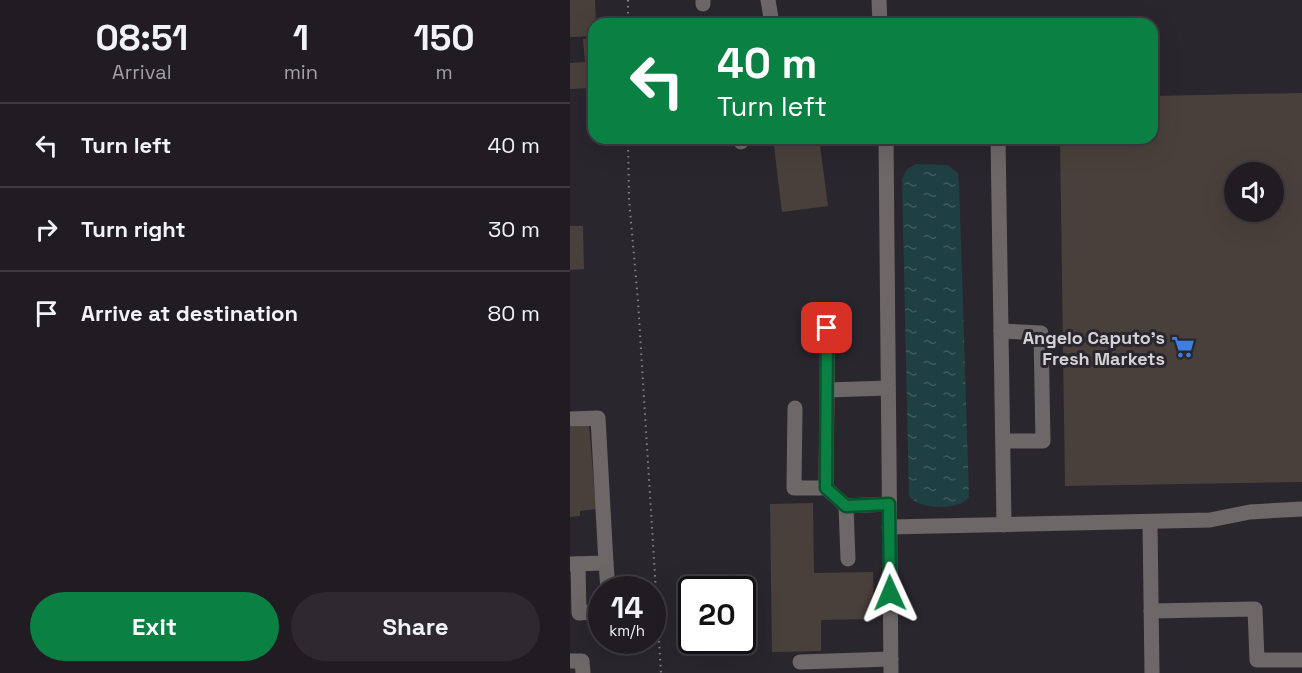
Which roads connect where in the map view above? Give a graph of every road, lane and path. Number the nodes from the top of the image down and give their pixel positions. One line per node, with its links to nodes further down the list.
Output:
1 (628, 0): 4 (path)
2 (768, 0): 5 (lane)
3 (879, 0): 6 (lane)
4 (628, 18)
5 (771, 18)
6 (880, 18)
7 (628, 144): 35 (path)
8 (886, 144): 12 (lane)
9 (998, 144): 11 (lane)
10 (827, 328): 13 (lane)
11 (1001, 332): 16 (lane); 16 (lane)
12 (888, 388): 13 (lane); 18 (lane)
13 (827, 390): 17 (lane)
14 (795, 408): 17 (lane)
15 (570, 419): 25 (lane)
16 (1003, 441): 22 (lane)
17 (826, 488): 19 (lane)
18 (889, 504): 19 (lane); 23 (lane)
19 (846, 506): 24 (lane)
20 (1302, 509): 21 (lane)
21 (1150, 523): 22 (lane); 28 (lane)
22 (1004, 525): 23 (lane)
23 (889, 527): 33 (lane)
24 (848, 559)
25 (606, 563): 26 (lane); 27 (lane)
26 (574, 564): 29 (lane)
27 (607, 576)
28 (1151, 611): 30 (lane); 36 (lane)
29 (588, 612)
30 (1302, 660)
31 (570, 661): 34 (lane)
32 (800, 662): 33 (lane)
33 (891, 666)
34 (583, 673)
35 (661, 673)
36 (1152, 673)

